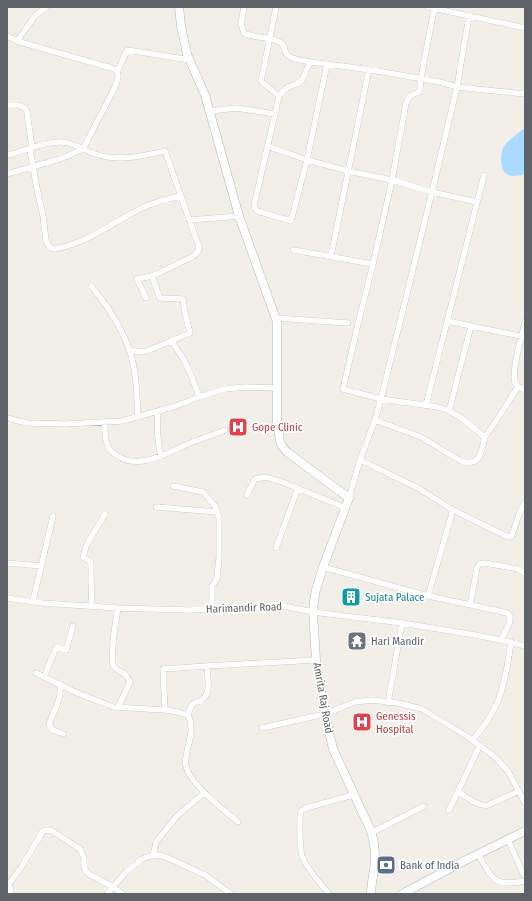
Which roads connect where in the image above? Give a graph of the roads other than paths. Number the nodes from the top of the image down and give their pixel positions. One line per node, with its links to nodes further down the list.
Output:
1 (46, 7): 10 (street)
2 (178, 7): 11 (main road)
3 (244, 7): 9 (street)
4 (276, 7): 9 (street)
5 (431, 8): 6 (street); 16 (street)
6 (469, 16): 7 (street); 17 (street)
7 (525, 28)
8 (7, 36): 10 (street)
9 (270, 39): 12 (street); 19 (street)
10 (17, 41): 15 (street)
11 (190, 60): 15 (street); 21 (main road)
12 (312, 62): 13 (street); 19 (street)
13 (327, 64): 14 (street); 27 (street)
14 (369, 69): 16 (street); 29 (street)
15 (117, 72): 25 (street)
16 (421, 78): 17 (street); 32 (street)
17 (457, 87): 18 (street); 33 (street)
18 (525, 93)
19 (279, 96): 22 (street)
20 (7, 105): 24 (street)
21 (210, 112): 22 (street); 36 (main road)
22 (275, 114): 23 (street)
23 (267, 146): 27 (street); 27 (street)
24 (31, 148): 25 (street); 26 (street); 28 (street)
25 (83, 149): 28 (street); 34 (street)
26 (7, 155)
27 (307, 160): 29 (street)
28 (33, 167): 30 (street); 34 (street)
29 (348, 171): 32 (street); 39 (street)
30 (7, 174)
31 (484, 175): 35 (street)
32 (392, 180): 33 (street); 40 (street)
33 (432, 192): 35 (street); 56 (street)
34 (181, 196): 37 (street)
35 (477, 202): 45 (street)
36 (239, 216): 37 (street); 44 (main road)
37 (189, 220): 41 (street)
38 (294, 250): 39 (street)
39 (331, 256): 40 (street)
40 (373, 264): 56 (street)
41 (152, 276): 43 (street); 50 (street)
42 (91, 286): 51 (street)
43 (146, 298)
44 (276, 318): 47 (street); 53 (main road)
45 (447, 321): 48 (street); 57 (street)
46 (525, 322): 49 (street)
47 (348, 323)
48 (471, 326): 49 (street); 59 (street)
49 (523, 337): 52 (street)
50 (171, 340): 51 (street); 55 (street)
51 (130, 350): 60 (street)
52 (518, 387): 54 (street); 65 (street)
53 (277, 388): 55 (street); 71 (main road)
54 (525, 390)
55 (199, 397): 58 (street)
56 (381, 400): 57 (street); 62 (street)
57 (426, 405): 59 (street)
58 (158, 411): 60 (street); 66 (street)
59 (449, 411): 65 (street)
60 (138, 417): 63 (street)
61 (7, 418): 63 (street)
62 (375, 420): 65 (street); 67 (street)
63 (105, 422): 66 (street)
64 (225, 430): 66 (street)
65 (486, 437)
66 (161, 456)
67 (360, 460): 71 (street); 75 (street)
68 (173, 486): 76 (street)
69 (298, 488): 70 (street); 74 (street); 79 (street)
70 (247, 494)
71 (349, 498): 74 (main road, Amrita Raj Road)
72 (525, 502): 75 (street)
73 (156, 507): 76 (street)
74 (346, 508): 82 (main road, Amrita Raj Road)
75 (453, 510): 84 (street)
76 (217, 512): 90 (street)
77 (105, 514): 88 (street)
78 (53, 516): 81 (street)
79 (276, 548)
80 (7, 563): 81 (street)
81 (41, 566): 86 (street)
82 (323, 567): 84 (street); 91 (main road, Amrita Raj Road)
83 (525, 573): 87 (street)
84 (428, 596): 87 (street)
85 (7, 598): 86 (street, Harimandir Road)
86 (33, 601): 88 (street, Harimandir Road)
87 (470, 605): 94 (street)
88 (92, 606): 89 (street, Harimandir Road)
89 (118, 608): 90 (street, Harimandir Road); 103 (street)
90 (212, 609): 91 (street, Harimandir Road)
91 (313, 612): 92 (street, Harimandir Road); 97 (main road, Amrita Raj Road)
92 (402, 623): 94 (street, Harimandir Road); 102 (street)
93 (73, 626): 100 (street)
94 (501, 640): 95 (street, Harimandir Road)
95 (511, 642): 96 (street, Harimandir Road); 109 (street)
96 (525, 646)
97 (316, 660): 98 (street); 105 (main road, Amrita Raj Road)
98 (207, 666): 104 (street); 106 (street)
99 (36, 674): 100 (street)
100 (44, 677): 101 (street)
101 (60, 684): 103 (street); 108 (street)
102 (388, 703): 105 (street); 109 (street)
103 (118, 707): 104 (street)
104 (165, 710): 106 (street)
105 (325, 714): 107 (street); 114 (main road, Amrita Raj Road)
106 (188, 715): 113 (street)
107 (262, 728)
108 (63, 734)
109 (473, 740): 110 (street)
110 (480, 745): 111 (street); 112 (street)
111 (519, 791): 112 (street); 115 (street)
112 (458, 792): 117 (street)
113 (204, 793): 118 (street); 123 (street)
114 (353, 795): 120 (main road, Amrita Raj Road); 132 (street)
115 (525, 803)
116 (424, 806): 120 (street)
117 (449, 810)
118 (238, 822)
119 (525, 831): 121 (main road)
120 (371, 833): 133 (main road, Amrita Raj Road)
121 (508, 839): 122 (main road); 124 (street)
122 (478, 854): 125 (street); 134 (main road)
123 (153, 856): 127 (street); 128 (street)
124 (524, 875)
125 (525, 881)
126 (8, 883): 127 (street); 129 (street)
127 (113, 887): 130 (street); 131 (street)
128 (228, 893)
129 (10, 894)
130 (107, 894)
131 (123, 894)
132 (329, 894)
133 (371, 894)
134 (402, 894)

